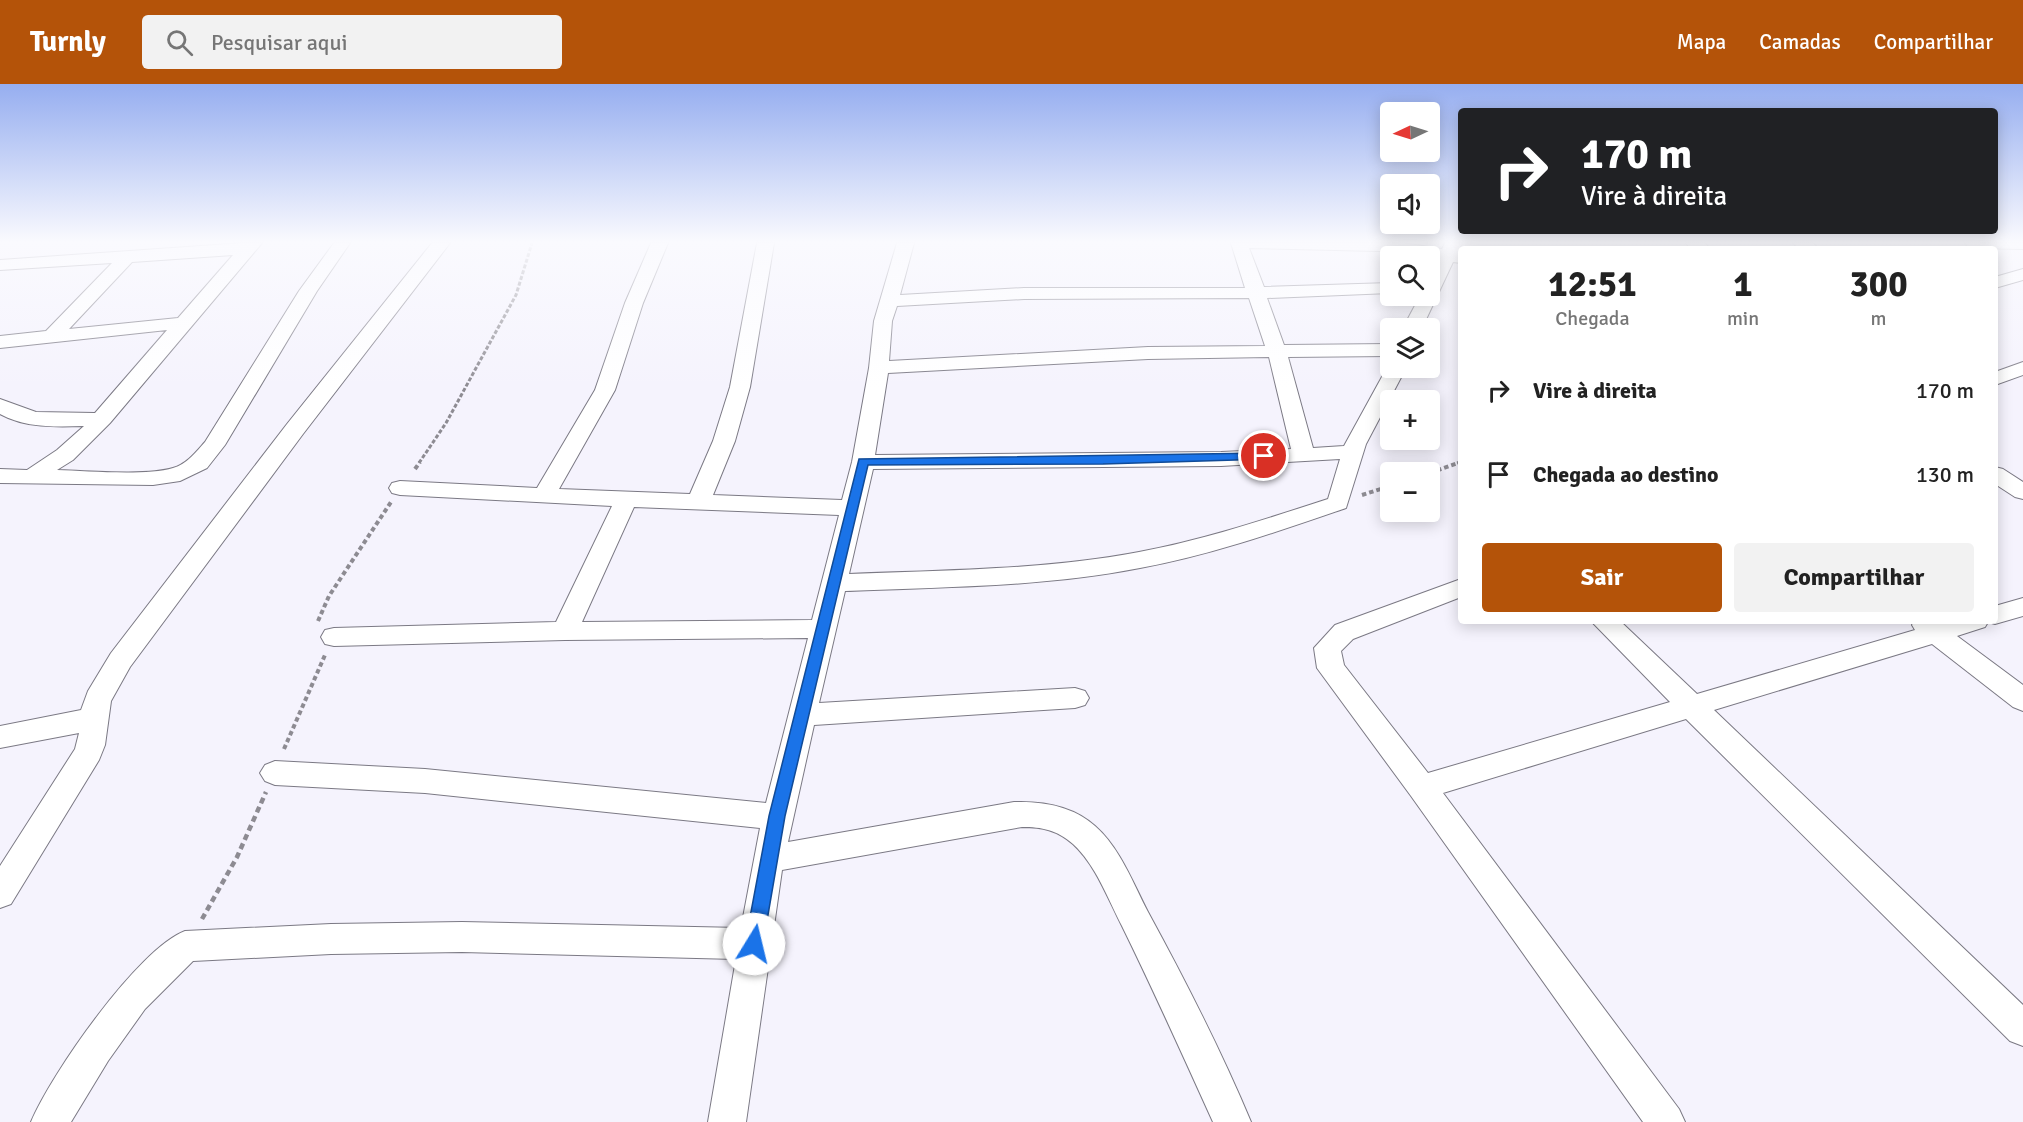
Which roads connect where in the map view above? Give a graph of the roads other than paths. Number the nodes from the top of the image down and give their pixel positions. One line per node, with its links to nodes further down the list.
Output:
1 (94, 291): 12 (street)
2 (210, 291): 11 (street)
3 (308, 291): 27 (street)
4 (403, 291): 48 (street)
5 (639, 291): 30 (street)
6 (757, 291): 32 (street)
7 (890, 291): 10 (street)
8 (1298, 291): 9 (street)
9 (1256, 293): 10 (street); 15 (street)
10 (887, 301): 16 (street)
11 (183, 323): 12 (street); 21 (street)
12 (52, 336): 13 (street)
13 (0, 342)
14 (1380, 350): 15 (street)
15 (1277, 352): 16 (street); 23 (street)
16 (879, 368): 24 (street)
17 (2023, 368): 19 (street)
18 (1390, 378): 22 (street)
19 (1998, 378)
20 (0, 405): 21 (street)
21 (103, 419): 27 (street)
22 (1351, 452): 23 (street); 34 (street)
23 (1304, 455): 24 (street)
24 (863, 462): 33 (street)
25 (0, 476): 27 (street)
26 (1998, 476): 29 (street)
27 (32, 477)
28 (400, 488): 30 (street)
29 (2023, 492)
30 (544, 496): 31 (street)
31 (626, 500): 32 (street); 42 (street)
32 (698, 502): 33 (street)
33 (852, 508): 34 (street)
34 (834, 584): 41 (street)
35 (1458, 589): 51 (street)
36 (2023, 607): 37 (street)
37 (1998, 614)
38 (1607, 624): 46 (street)
39 (1952, 624): 40 (street)
40 (1928, 627): 45 (street); 46 (street)
41 (822, 629): 42 (street); 47 (street)
42 (565, 631): 43 (street)
43 (334, 638)
44 (1074, 698): 47 (street)
45 (2023, 700)
46 (1692, 706): 51 (street); 56 (street)
47 (801, 715): 52 (street)
48 (93, 719): 49 (street); 54 (street)
49 (0, 737)
50 (275, 773): 52 (street)
51 (1422, 787): 60 (street)
52 (777, 816): 53 (street)
53 (768, 859): 55 (street); 59 (street)
54 (0, 894)
55 (754, 944): 57 (street); 58 (street)
56 (2023, 1029)
57 (50, 1122)
58 (727, 1122)
59 (1232, 1122)
60 (1666, 1122)

